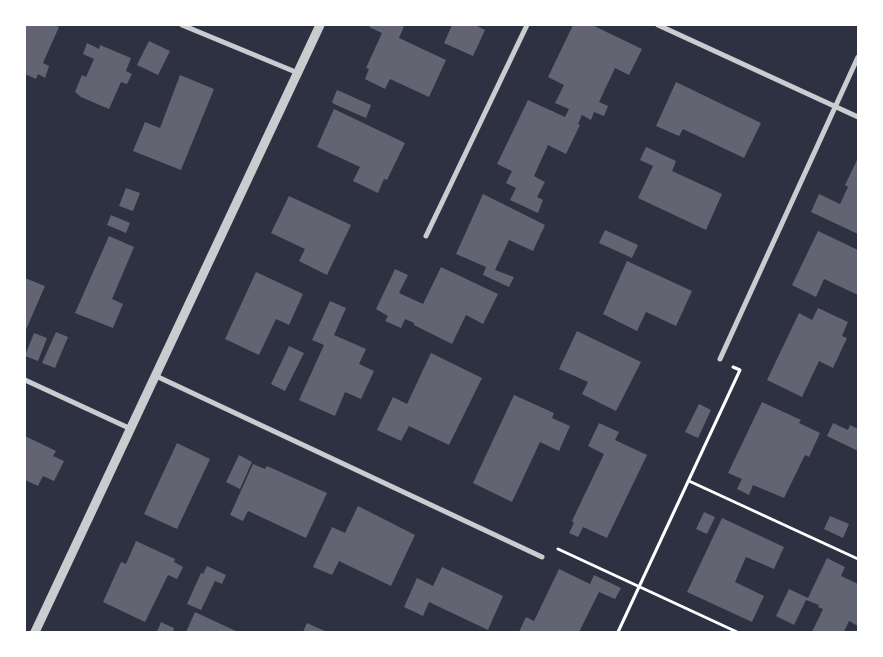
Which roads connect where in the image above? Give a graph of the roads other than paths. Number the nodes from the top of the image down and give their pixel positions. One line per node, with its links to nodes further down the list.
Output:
1 (182, 25): 6 (street)
2 (320, 25): 6 (street)
3 (527, 25): 9 (street)
4 (658, 25): 7 (street)
5 (858, 57): 7 (street)
6 (298, 73): 11 (street)
7 (835, 106): 8 (street); 10 (street)
8 (858, 117)
9 (426, 236)
10 (720, 359)
11 (156, 376): 13 (street); 14 (street)
12 (25, 380): 13 (street)
13 (131, 429): 15 (street)
14 (542, 557)
15 (35, 632)

